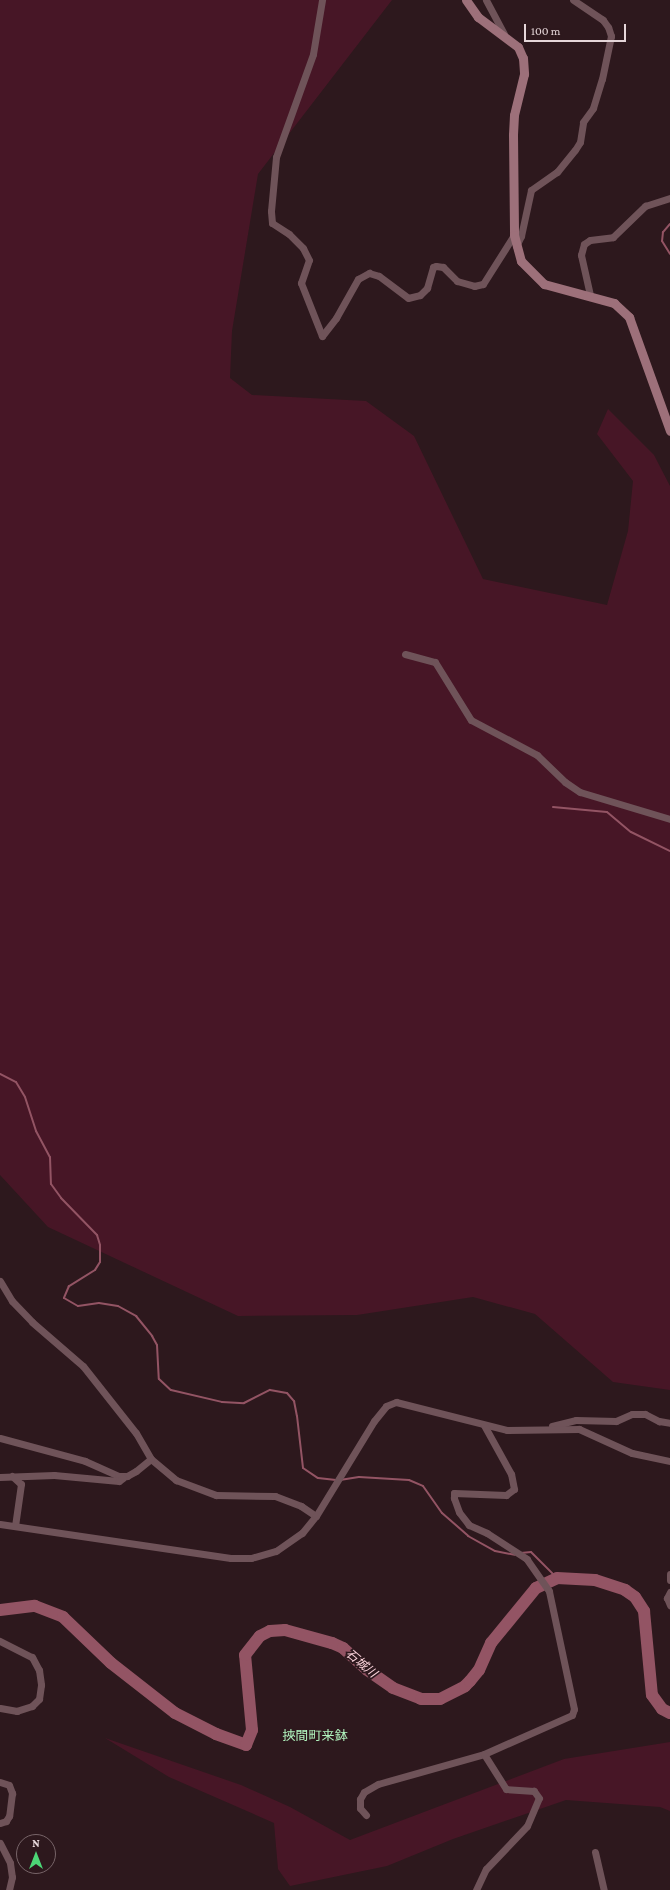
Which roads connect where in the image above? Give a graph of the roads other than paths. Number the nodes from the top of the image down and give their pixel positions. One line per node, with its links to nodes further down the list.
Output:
1 (322, 0): 7 (street)
2 (466, 0): 5 (street)
3 (486, 0): 5 (street)
4 (573, 0): 8 (street)
5 (504, 34): 7 (street)
6 (670, 198): 9 (street)
7 (514, 235): 8 (street)
8 (515, 248): 9 (street)
9 (590, 295): 10 (street)
10 (670, 431)
11 (405, 654): 12 (street)
12 (670, 819)
13 (0, 1281): 18 (street)
14 (670, 1423): 16 (street)
15 (484, 1425): 16 (street); 23 (street); 32 (street)
16 (544, 1430): 19 (street)
17 (0, 1438): 21 (street)
18 (151, 1459): 21 (street); 23 (street)
19 (670, 1461)
20 (12, 1476): 21 (street); 22 (street); 25 (street)
21 (127, 1476)
22 (0, 1477)
23 (316, 1516): 25 (street)
24 (0, 1524): 25 (street)
25 (15, 1526)
26 (670, 1574): 27 (street)
27 (670, 1580)
28 (670, 1592): 29 (street)
29 (670, 1605)
30 (0, 1641): 31 (street)
31 (0, 1708)
32 (484, 1754): 34 (street); 39 (street)
33 (0, 1782): 35 (street)
34 (366, 1815)
35 (0, 1823)
36 (0, 1844): 38 (street)
37 (595, 1852): 40 (street)
38 (8, 1890)
39 (476, 1890)
40 (604, 1890)

